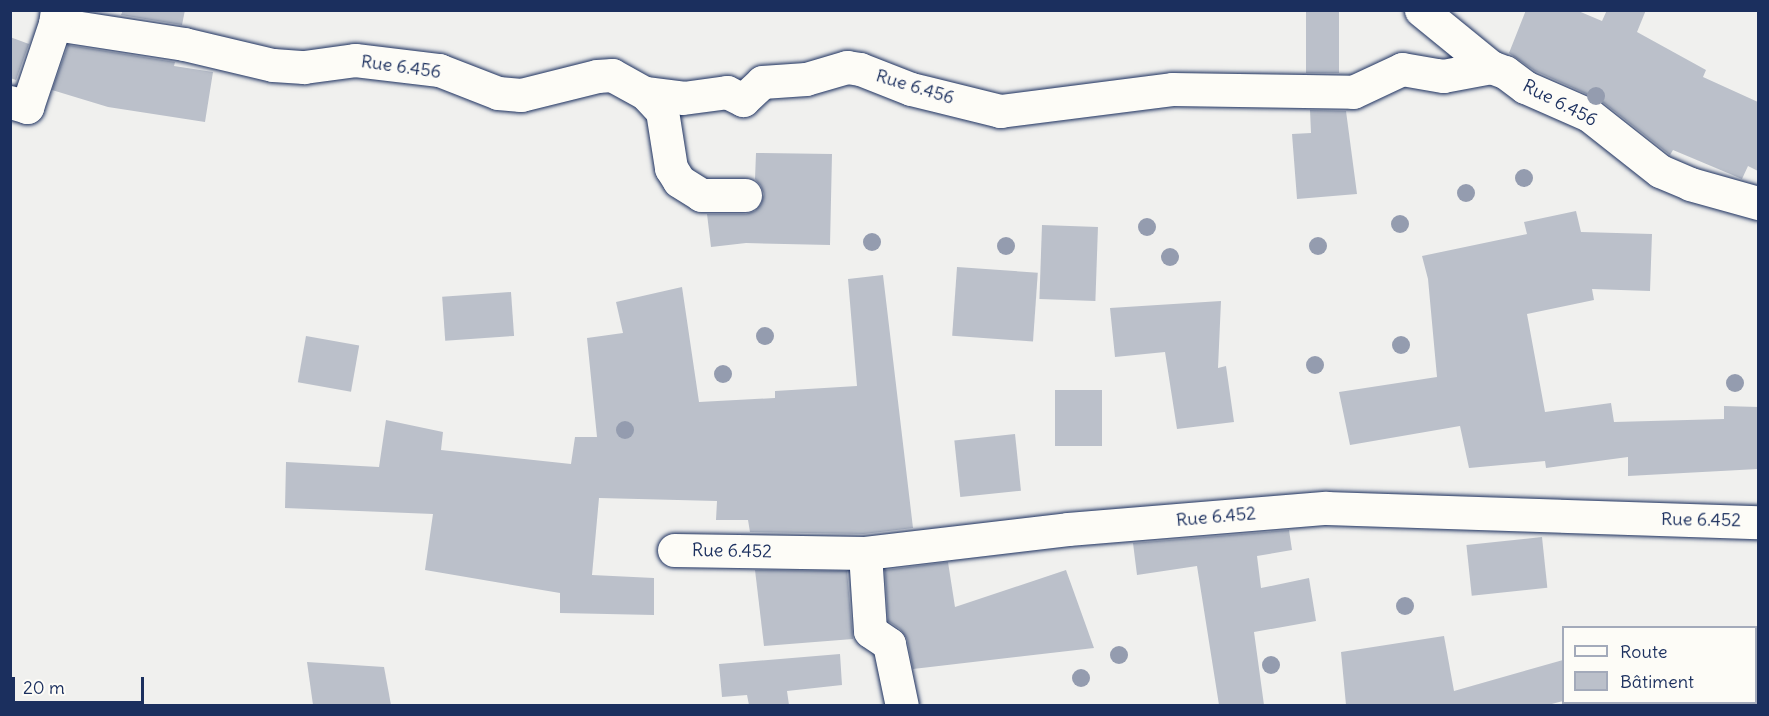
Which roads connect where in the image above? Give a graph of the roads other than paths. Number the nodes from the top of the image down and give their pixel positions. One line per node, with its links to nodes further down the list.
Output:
1 (1421, 10): 3 (street)
2 (56, 17): 4 (street, Rue 6.456); 5 (street)
3 (1491, 67): 4 (street, Rue 6.456); 7 (street, Rue 6.456)
4 (645, 93): 6 (street)
5 (10, 102)
6 (746, 195)
7 (1758, 203)
8 (1758, 522): 10 (street, Rue 6.452)
9 (674, 550): 10 (street, Rue 6.452)
10 (865, 553): 11 (street)
11 (902, 705)

